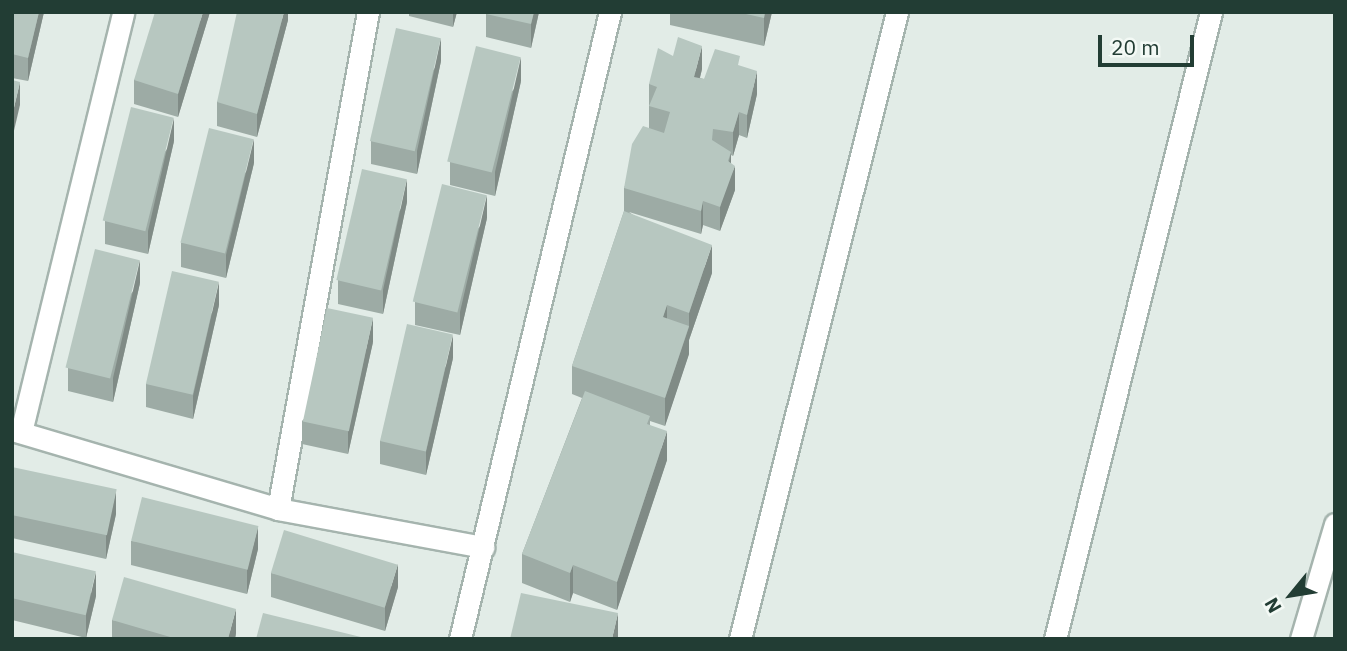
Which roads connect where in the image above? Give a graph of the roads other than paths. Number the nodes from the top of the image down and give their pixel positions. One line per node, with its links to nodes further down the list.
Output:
1 (123, 12): 6 (street)
2 (368, 12): 7 (street)
3 (610, 12): 9 (street)
4 (897, 12): 11 (street)
5 (1211, 12): 12 (street)
6 (17, 431): 7 (street)
7 (278, 509): 9 (street)
8 (1335, 524): 13 (street)
9 (484, 547): 10 (street)
10 (460, 639)
11 (740, 639)
12 (1055, 639)
13 (1301, 639)

